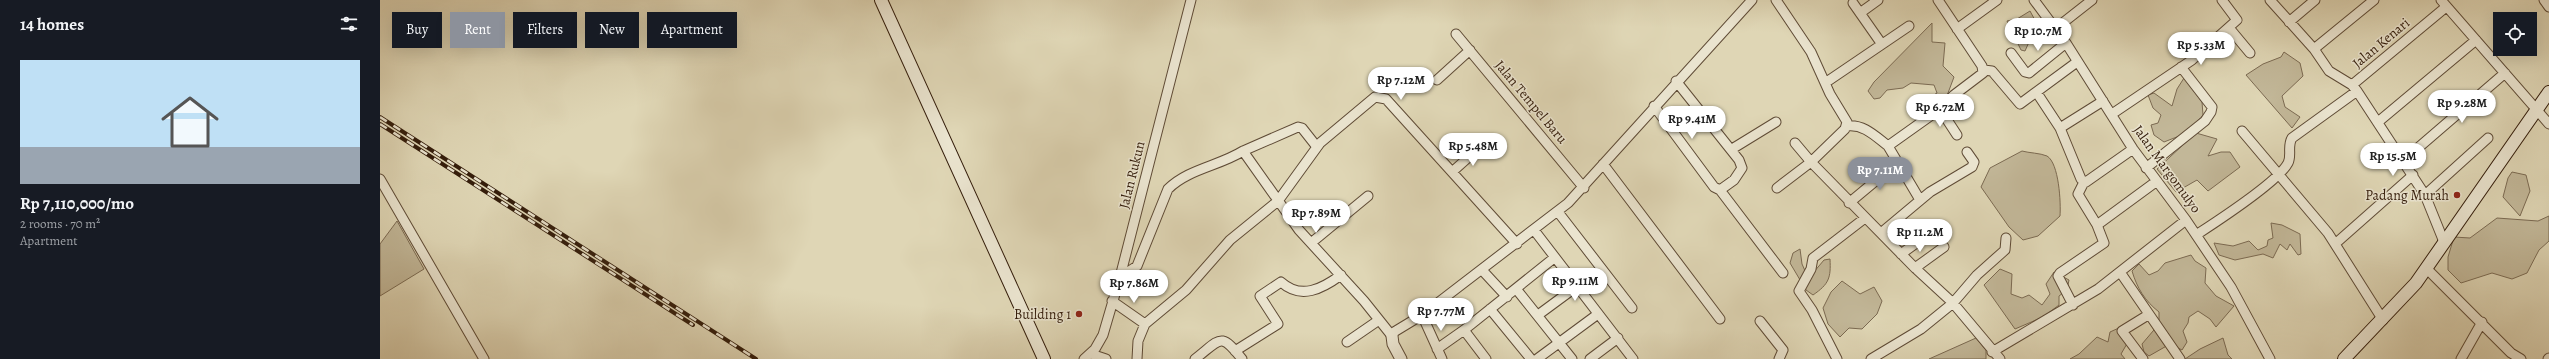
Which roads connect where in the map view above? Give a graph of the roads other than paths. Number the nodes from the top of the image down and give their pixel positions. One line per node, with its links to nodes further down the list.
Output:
1 (881, 0): 135 (main road)
2 (1191, 0): 104 (street, Jalan Rukun)
3 (1752, 0): 37 (street)
4 (1776, 0): 38 (street)
5 (1878, 0): 18 (street)
6 (1938, 0): 21 (street)
7 (1997, 0): 21 (street)
8 (2034, 0): 22 (street, Jalan Margomulyo)
9 (2092, 0): 22 (street)
10 (2228, 0): 23 (street)
11 (2270, 0): 19 (street)
12 (2315, 0): 19 (street)
13 (2374, 0): 28 (street)
14 (2544, 0): 17 (street)
15 (1853, 3): 18 (street)
16 (2444, 3): 25 (street); 39 (street, Jalan Kenari)
17 (2549, 6)
18 (1860, 13): 26 (street)
19 (2289, 22): 28 (street)
20 (1909, 26): 26 (street)
21 (1957, 29): 34 (street)
22 (2055, 29): 27 (street, Jalan Margomulyo)
23 (2230, 29): 31 (street); 33 (street)
24 (1456, 34): 29 (street, Jalan Tempel Baru)
25 (2476, 40): 35 (street); 48 (street)
26 (1880, 43): 38 (street)
27 (2066, 43): 30 (street); 32 (street, Jalan Margomulyo)
28 (2314, 49): 39 (street)
29 (1470, 50): 36 (street); 74 (street, Jalan Tempel Baru)
30 (2011, 53)
31 (2250, 53)
32 (2077, 62): 41 (street); 42 (street, Jalan Margomulyo)
33 (2181, 67): 46 (street); 67 (street)
34 (1984, 70): 41 (street); 44 (street)
35 (2505, 73): 45 (street); 63 (street)
36 (1437, 80)
37 (1676, 81): 43 (street); 59 (street)
38 (1825, 83): 50 (street)
39 (2354, 88): 48 (street); 69 (street, Jalan Kenari)
40 (2549, 92): 45 (main road)
41 (2037, 93): 51 (street)
42 (2103, 101): 46 (street, Jalan Margomulyo); 51 (street)
43 (1654, 106): 66 (street); 76 (street)
44 (1940, 109): 53 (street); 56 (street)
45 (2537, 111): 49 (street); 91 (main road)
46 (2112, 114): 60 (street, Jalan Margomulyo)
47 (1776, 122): 59 (street)
48 (2378, 122): 63 (street)
49 (2549, 124)
50 (1847, 126): 56 (street); 64 (street)
51 (2060, 128): 73 (street)
52 (2242, 131): 69 (street)
53 (1957, 135)
54 (2488, 138): 77 (street)
55 (1795, 143): 64 (street)
56 (1888, 146): 65 (street)
57 (1317, 147): 61 (street); 68 (street); 80 (street)
58 (1480, 147): 68 (street)
59 (1732, 149): 76 (street)
60 (2133, 149): 67 (street, Jalan Margomulyo); 73 (street)
61 (1243, 151): 80 (street); 104 (street)
62 (1968, 152): 79 (street)
63 (2404, 160): 70 (street)
64 (1811, 162): 75 (street); 81 (street)
65 (1897, 163): 79 (street); 81 (street)
66 (1603, 164): 74 (street); 117 (street)
67 (2146, 168): 72 (street, Jalan Margomulyo)
68 (1452, 172): 93 (street)
69 (2278, 174): 88 (street, Jalan Kenari); 94 (street)
70 (2413, 175): 77 (street); 94 (street)
71 (380, 179): 134 (street)
72 (2157, 181): 84 (street, Jalan Margomulyo); 85 (street)
73 (2084, 182): 85 (street)
74 (1584, 188): 82 (street)
75 (1777, 188)
76 (1720, 190): 102 (street)
77 (2426, 195): 91 (street)
78 (1368, 196): 92 (street)
79 (1920, 200): 87 (street)
80 (1278, 201): 92 (street); 122 (street)
81 (1849, 203): 83 (street)
82 (1558, 212): 86 (street); 111 (street)
83 (1865, 218): 87 (street); 149 (street)
84 (2186, 220): 88 (street, Jalan Margomulyo); 101 (street)
85 (2097, 225): 110 (street)
86 (1534, 230): 93 (street); 97 (street)
87 (1881, 233): 96 (street)
88 (2196, 235): 154 (street, Jalan Margomulyo)
89 (1926, 236): 96 (street)
90 (2006, 238): 109 (street)
91 (2444, 242): 99 (main road)
92 (1311, 243): 103 (street)
93 (1517, 244): 100 (street)
94 (2335, 244): 119 (street)
95 (1944, 247): 98 (street)
96 (1901, 254): 98 (street)
97 (1554, 258): 105 (street); 106 (street)
98 (1915, 268): 109 (street)
99 (2426, 268): 119 (main road); 121 (street)
100 (1482, 270): 107 (street); 114 (street)
101 (2120, 272): 110 (street); 116 (street)
102 (1783, 273)
103 (1342, 276): 118 (street); 129 (street)
104 (1120, 277): 108 (street, Jalan Rukun)
105 (1576, 287): 113 (street); 115 (street)
106 (1516, 290): 107 (street); 115 (street)
107 (1506, 297): 112 (street)
108 (1112, 301): 122 (street); 131 (street, Jalan Rukun)
109 (1953, 303): 130 (street); 150 (street)
110 (2073, 305): 130 (street)
111 (1632, 308)
112 (1490, 309): 123 (street); 143 (street)
113 (1598, 314): 125 (street); 127 (street)
114 (1422, 315): 124 (street); 128 (street)
115 (1538, 315): 127 (street)
116 (2148, 315): 152 (street); 153 (street)
117 (1720, 319)
118 (1379, 320): 124 (street); 126 (street)
119 (2383, 320): 133 (main road)
120 (1760, 321): 148 (street)
121 (2482, 322): 132 (street); 155 (street)
122 (1145, 324): 137 (street)
123 (1464, 330): 128 (street); 142 (street)
124 (1392, 336): 140 (street)
125 (1618, 338): 146 (street); 147 (street)
126 (1347, 342)
127 (1558, 342): 144 (street); 145 (street)
128 (1437, 349): 141 (street)
129 (1235, 351): 138 (street); 139 (street)
130 (1992, 352): 151 (street)
131 (1088, 356): 136 (street)
132 (2509, 356): 156 (street)
133 (2349, 358)
134 (484, 359)
135 (1044, 359)
136 (1106, 359)
137 (1137, 359)
138 (1195, 359)
139 (1242, 359)
140 (1400, 359)
141 (1442, 359)
142 (1486, 359)
143 (1531, 359)
144 (1537, 359)
145 (1572, 359)
146 (1590, 359)
147 (1633, 359)
148 (1779, 359)
149 (1837, 359)
150 (1871, 359)
151 (2000, 359)
152 (2142, 359)
153 (2180, 359)
154 (2270, 359)
155 (2461, 359)
156 (2522, 359)

